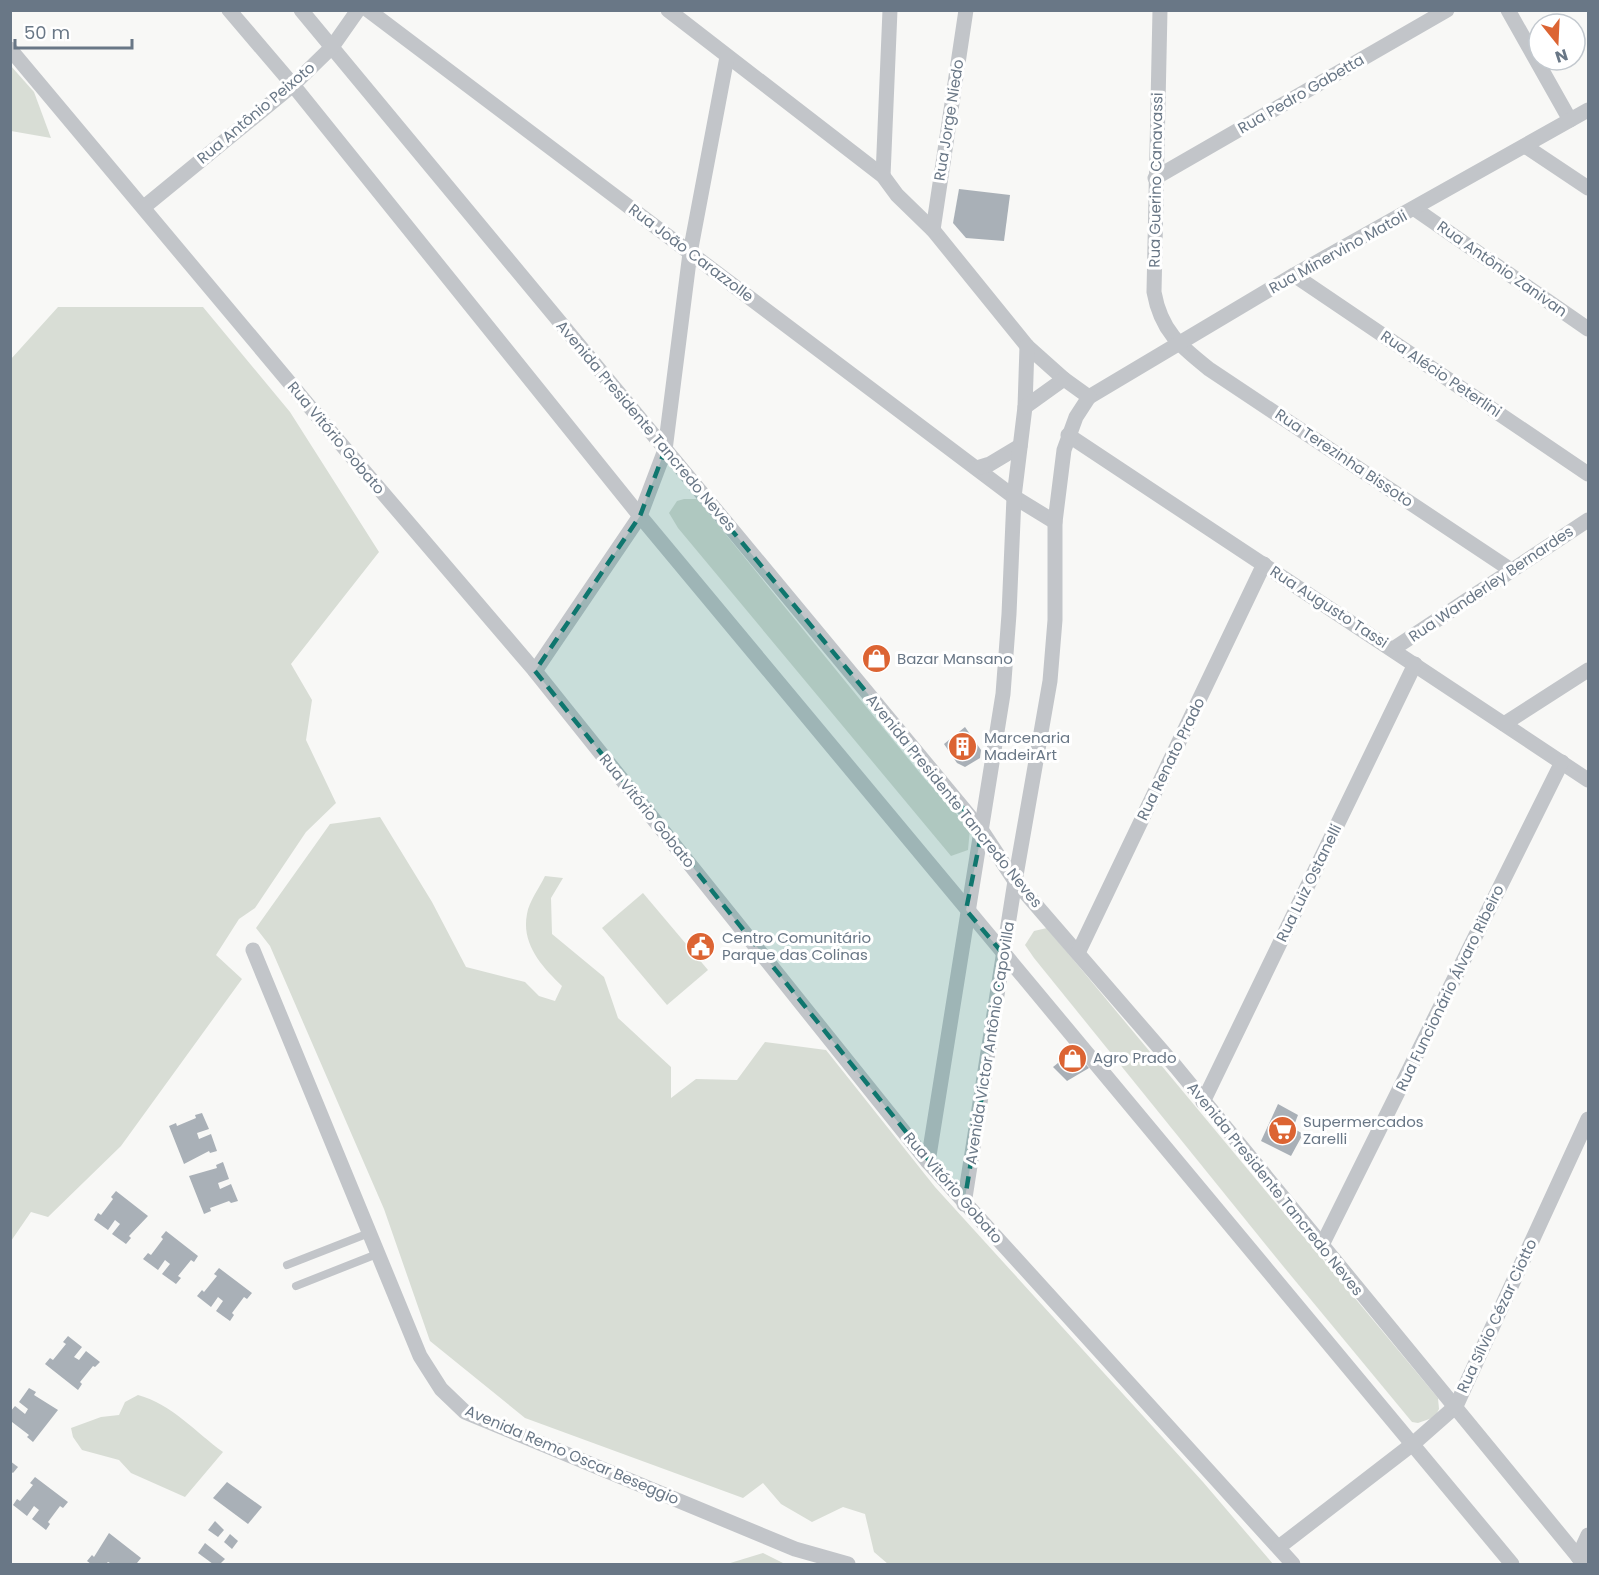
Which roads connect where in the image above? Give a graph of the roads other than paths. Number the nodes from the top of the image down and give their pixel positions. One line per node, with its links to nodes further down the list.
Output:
1 (229, 10): 14 (street)
2 (300, 10): 11 (street, Avenida Presidente Tancredo Neves)
3 (358, 10): 11 (street, Rua Antônio Peixoto)
4 (368, 10): 24 (street, Rua João Carazzolle)
5 (668, 10): 13 (street)
6 (890, 10): 18 (street)
7 (966, 10): 23 (street, Rua Jorge Niedo)
8 (1160, 10): 19 (street, Rua Guerino Canavassi)
9 (1447, 10): 19 (street, Rua Pedro Gabetta)
10 (1508, 10): 16 (street)
11 (332, 47): 14 (street, Rua Antônio Peixoto); 34 (street, Avenida Presidente Tancredo Neves)
12 (10, 49): 21 (street, Rua Vitório Gobato)
13 (727, 57): 18 (street); 24 (street)
14 (293, 85): 21 (street, Rua Antônio Peixoto); 38 (street)
15 (1588, 110): 16 (street, Rua Minervino Matoli)
16 (1570, 120): 17 (street, Rua Minervino Matoli)
17 (1525, 146): 20 (street); 22 (street, Rua Minervino Matoli)
18 (883, 176): 23 (street)
19 (1155, 178): 27 (street, Rua Guerino Canavassi)
20 (1588, 188)
21 (144, 207): 46 (street, Rua Vitório Gobato)
22 (1415, 209): 25 (street, Rua Minervino Matoli); 26 (street, Rua Antônio Zanivan)
23 (933, 230): 28 (street)
24 (690, 253): 34 (street); 35 (street, Rua João Carazzolle)
25 (1294, 275): 27 (street, Rua Minervino Matoli); 36 (street, Rua Alécio Peterlini)
26 (1588, 328)
27 (1178, 344): 30 (street, Rua Minervino Matoli); 42 (street, Rua Terezinha Bissoto)
28 (1027, 346): 29 (street); 31 (street)
29 (1064, 379): 30 (street); 31 (street)
30 (1089, 397): 32 (street, Avenida Victor Antônio Capovilla)
31 (1025, 407): 33 (street)
32 (1068, 435): 40 (street, Avenida Victor Antônio Capovilla); 41 (street, Rua Augusto Tassi)
33 (1020, 446): 35 (street); 37 (street)
34 (665, 450): 38 (street); 50 (street, Avenida Presidente Tancredo Neves)
35 (977, 468): 37 (street, Rua João Carazzolle)
36 (1588, 474)
37 (1014, 497): 40 (street, Rua João Carazzolle); 50 (street)
38 (639, 516): 46 (street); 52 (street)
39 (1588, 520): 42 (street, Rua Wanderley Bernardes)
40 (1055, 522): 51 (street, Avenida Victor Antônio Capovilla)
41 (1264, 564): 43 (street, Rua Augusto Tassi); 54 (street, Rua Renato Prado)
42 (1511, 570): 43 (street, Rua Wanderley Bernardes)
43 (1393, 649): 44 (street, Rua Augusto Tassi)
44 (1416, 664): 47 (street, Rua Augusto Tassi); 56 (street, Rua Luiz Ostanelli)
45 (1588, 670): 47 (street)
46 (536, 671): 58 (street, Rua Vitório Gobato)
47 (1504, 724): 48 (street, Rua Augusto Tassi)
48 (1562, 762): 49 (street, Rua Augusto Tassi); 61 (street, Rua Funcionário Álvaro Ribeiro)
49 (1588, 780)
50 (982, 831): 51 (street, Avenida Presidente Tancredo Neves); 52 (street)
51 (1015, 881): 54 (street, Avenida Presidente Tancredo Neves); 55 (street, Avenida Victor Antônio Capovilla)
52 (966, 910): 55 (street); 58 (street)
53 (253, 950): 60 (street, Avenida Remo Oscar Beseggio)
54 (1078, 953): 56 (street, Avenida Presidente Tancredo Neves)
55 (1005, 956): 59 (street, Avenida Victor Antônio Capovilla); 66 (street)
56 (1203, 1102): 61 (street, Avenida Presidente Tancredo Neves)
57 (1588, 1119): 65 (street, Rua Sílvio Cézar Ciotto)
58 (928, 1162): 59 (street, Rua Vitório Gobato)
59 (964, 1204): 68 (street, Rua Vitório Gobato)
60 (369, 1233): 62 (street, Avenida Remo Oscar Beseggio); 63 (lane)
61 (1322, 1245): 65 (street, Avenida Presidente Tancredo Neves)
62 (377, 1254): 64 (lane); 70 (street, Avenida Remo Oscar Beseggio)
63 (287, 1265)
64 (296, 1286)
65 (1456, 1406): 66 (street, Rua Sílvio Cézar Ciotto); 69 (street, Avenida Presidente Tancredo Neves)
66 (1414, 1443): 68 (street, Rua Sílvio Cézar Ciotto); 72 (street)
67 (1588, 1535): 69 (street)
68 (1279, 1547): 71 (street, Rua Vitório Gobato)
69 (1581, 1561)
70 (848, 1564)
71 (1293, 1564)
72 (1512, 1564)

